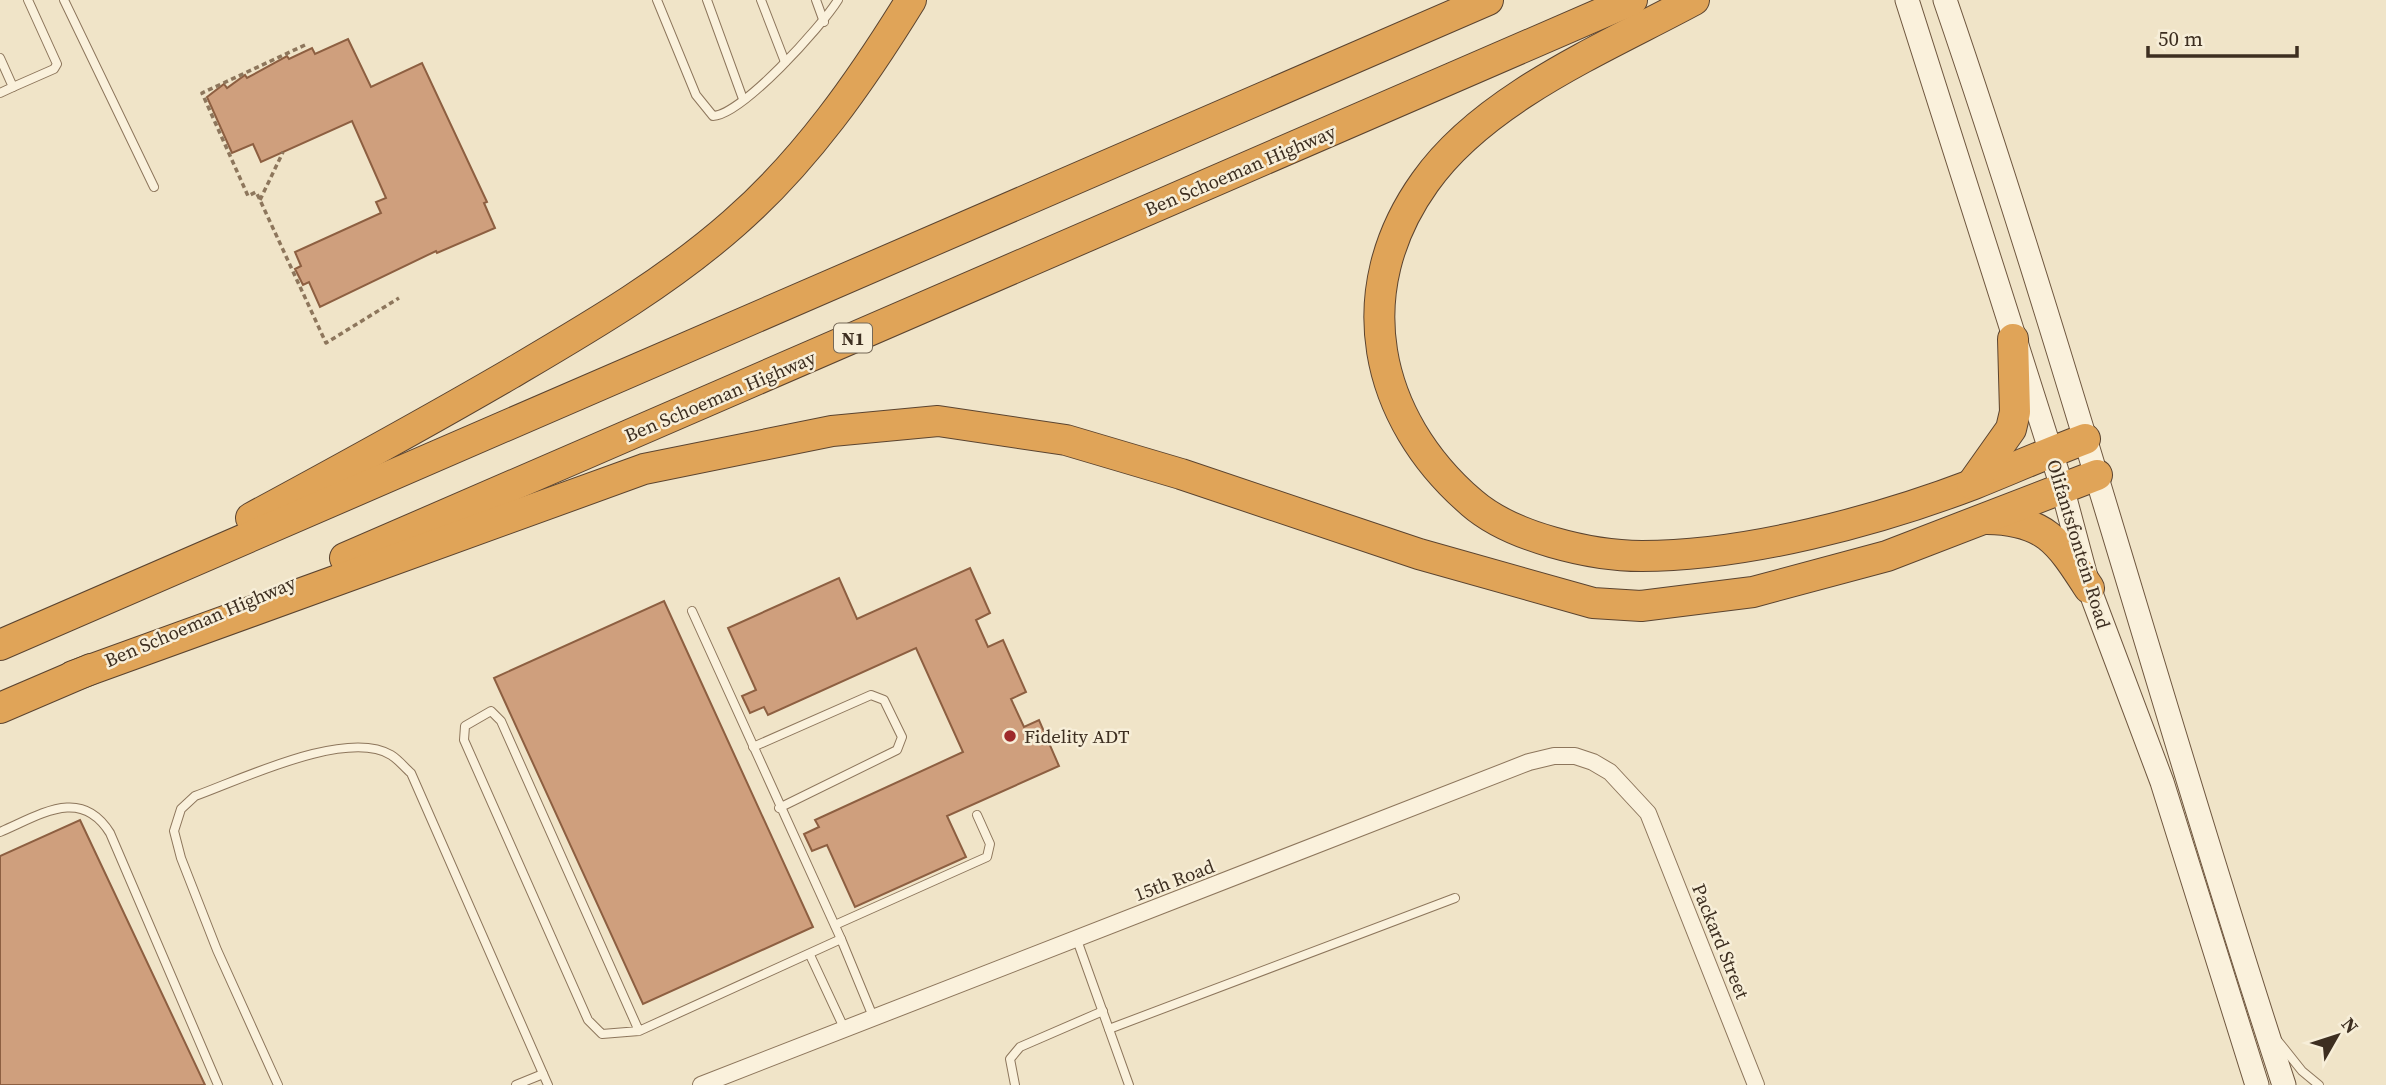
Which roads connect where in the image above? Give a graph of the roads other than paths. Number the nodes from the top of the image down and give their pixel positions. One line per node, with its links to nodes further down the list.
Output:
1 (28, 0): 17 (lane)
2 (64, 0): 20 (lane)
3 (657, 0): 19 (lane)
4 (708, 0): 19 (lane)
5 (761, 0): 16 (lane)
6 (816, 0): 14 (lane)
7 (838, 0): 14 (lane)
8 (911, 0): 30 (highway)
9 (1488, 0): 30 (highway)
10 (1632, 0): 32 (highway, Ben Schoeman Highway / N1)
11 (1694, 0): 25 (highway)
12 (1907, 0): 21 (main road, Olifantsfontein Road)
13 (1945, 0): 22 (main road, Olifantsfontein Road)
14 (824, 22): 16 (lane)
15 (0, 58): 17 (lane)
16 (785, 62): 19 (lane)
17 (13, 87): 18 (lane)
18 (0, 93)
19 (743, 99)
20 (154, 187)
21 (2013, 339): 23 (main road, Olifantsfontein Road); 25 (highway)
22 (2085, 439): 23 (highway); 24 (main road, Olifantsfontein Road)
23 (2050, 452): 25 (highway); 26 (main road, Olifantsfontein Road)
24 (2097, 475): 26 (highway); 46 (main road, Olifantsfontein Road)
25 (1972, 484)
26 (2062, 486): 27 (highway); 28 (main road, Olifantsfontein Road)
27 (1982, 519): 28 (highway); 32 (highway)
28 (2089, 588): 59 (main road, Olifantsfontein Road)
29 (692, 611): 34 (lane)
30 (56, 622): 31 (highway)
31 (0, 645)
32 (73, 676): 33 (highway, Ben Schoeman Highway / N1)
33 (0, 708)
34 (752, 747): 35 (lane); 35 (lane)
35 (779, 808): 40 (lane)
36 (1648, 813): 42 (street, 15th Road); 58 (street, Packard Street)
37 (976, 815): 40 (lane)
38 (0, 832): 51 (lane)
39 (1455, 898): 47 (lane)
40 (835, 925): 41 (lane)
41 (841, 939): 43 (lane); 45 (lane)
42 (1077, 940): 44 (lane); 45 (street, 15th Road)
43 (810, 955): 48 (lane); 49 (lane)
44 (1102, 1011): 47 (lane); 56 (lane)
45 (874, 1019): 48 (street, 15th Road)
46 (2262, 1019): 60 (main road, Olifantsfontein Road); 61 (lane)
47 (1109, 1029): 57 (lane)
48 (845, 1030): 55 (street, 15th Road)
49 (639, 1031): 49 (lane)
50 (543, 1074): 52 (lane); 53 (lane); 54 (lane)
51 (218, 1085)
52 (278, 1085)
53 (516, 1085)
54 (548, 1085)
55 (701, 1085)
56 (1014, 1085)
57 (1129, 1085)
58 (1756, 1085)
59 (2256, 1085)
60 (2284, 1085)
61 (2319, 1085)

